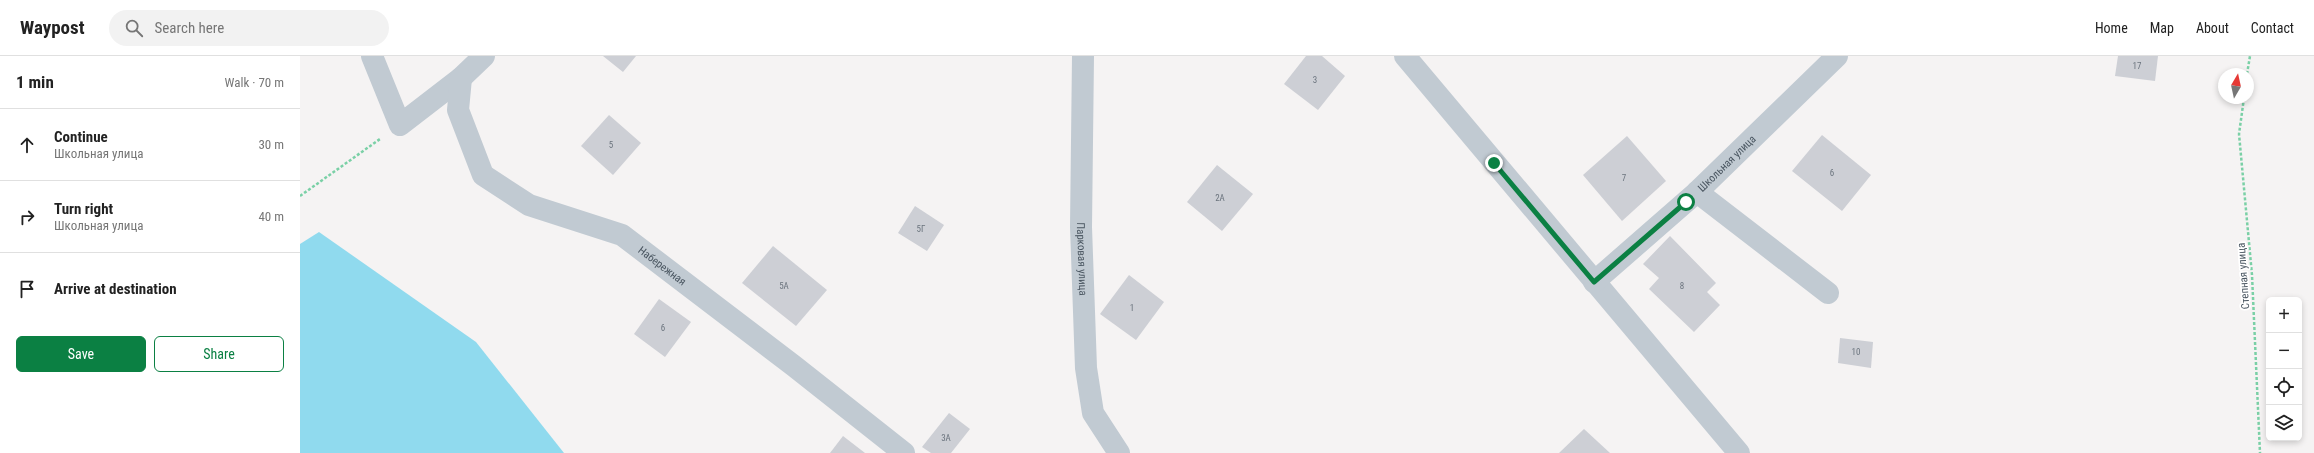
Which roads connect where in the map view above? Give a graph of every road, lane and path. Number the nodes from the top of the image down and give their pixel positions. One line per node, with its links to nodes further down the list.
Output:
1 (372, 56): 10 (street)
2 (484, 56): 8 (street)
3 (1083, 56): 16 (street, Парковая улица)
4 (1405, 56): 13 (street)
5 (1837, 56): 11 (street, Школьная улица)
6 (2250, 56): 7 (path)
7 (2248, 68)
8 (461, 78): 10 (street); 15 (street, Набережная)
9 (2243, 104): 18 (path, Степная улица)
10 (400, 125): 12 (path)
11 (1697, 192): 13 (street, Школьная улица); 14 (street)
12 (300, 196)
13 (1594, 282): 17 (street)
14 (1828, 293)
15 (904, 453)
16 (1119, 453)
17 (1739, 453)
18 (2260, 453)

